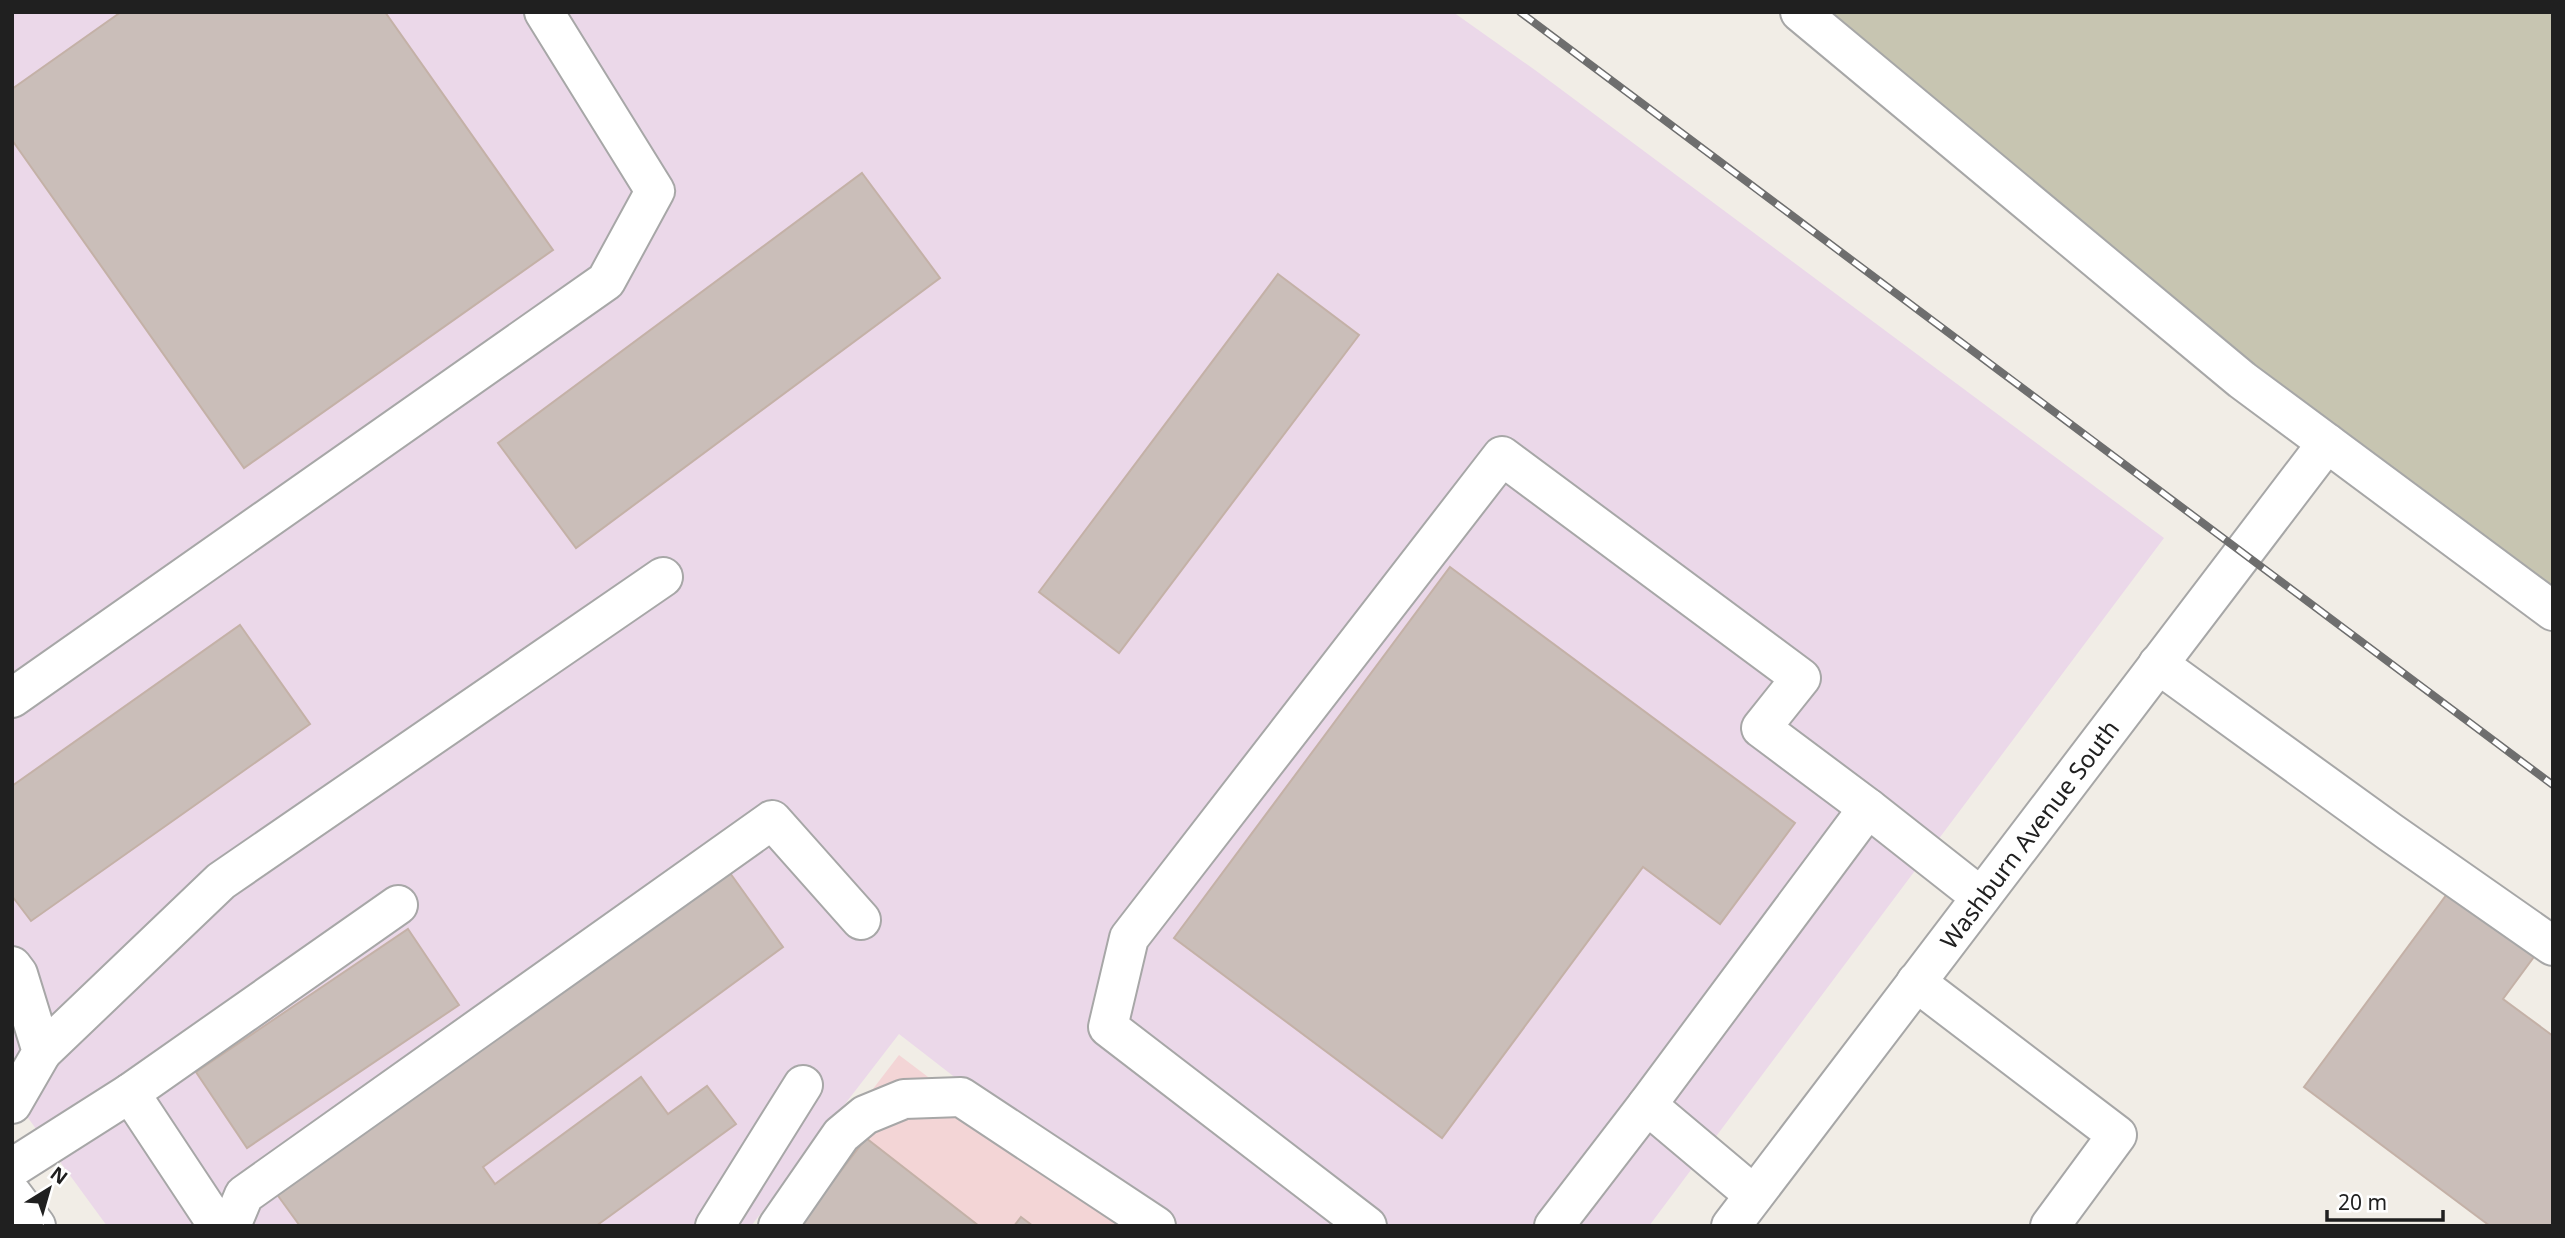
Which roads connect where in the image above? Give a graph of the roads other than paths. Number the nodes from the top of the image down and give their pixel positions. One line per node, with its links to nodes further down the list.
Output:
1 (544, 12): 7 (street)
2 (1801, 12): 3 (street)
3 (2327, 443): 5 (street); 6 (street, Washburn Avenue South)
4 (663, 577): 15 (street)
5 (2553, 611)
6 (2158, 664): 9 (street, Washburn Avenue South); 12 (street)
7 (12, 698)
8 (1868, 808): 9 (street); 19 (street); 29 (street)
9 (1981, 897): 14 (street, Washburn Avenue South)
10 (398, 905): 17 (street)
11 (861, 920): 25 (street)
12 (2553, 946)
13 (12, 966): 15 (street)
14 (1916, 982): 22 (street, Washburn Avenue South); 32 (street)
15 (42, 1052): 18 (street)
16 (803, 1084): 26 (street)
17 (130, 1093): 20 (street); 24 (street)
18 (12, 1104)
19 (1647, 1105): 22 (street); 30 (street)
20 (12, 1168)
21 (12, 1194): 23 (street)
22 (1754, 1195): 31 (street, Washburn Avenue South)
23 (36, 1226)
24 (218, 1226)
25 (232, 1226)
26 (715, 1226)
27 (778, 1226): 28 (street)
28 (1156, 1226)
29 (1367, 1226)
30 (1554, 1226)
31 (1731, 1226)
32 (2050, 1226)

